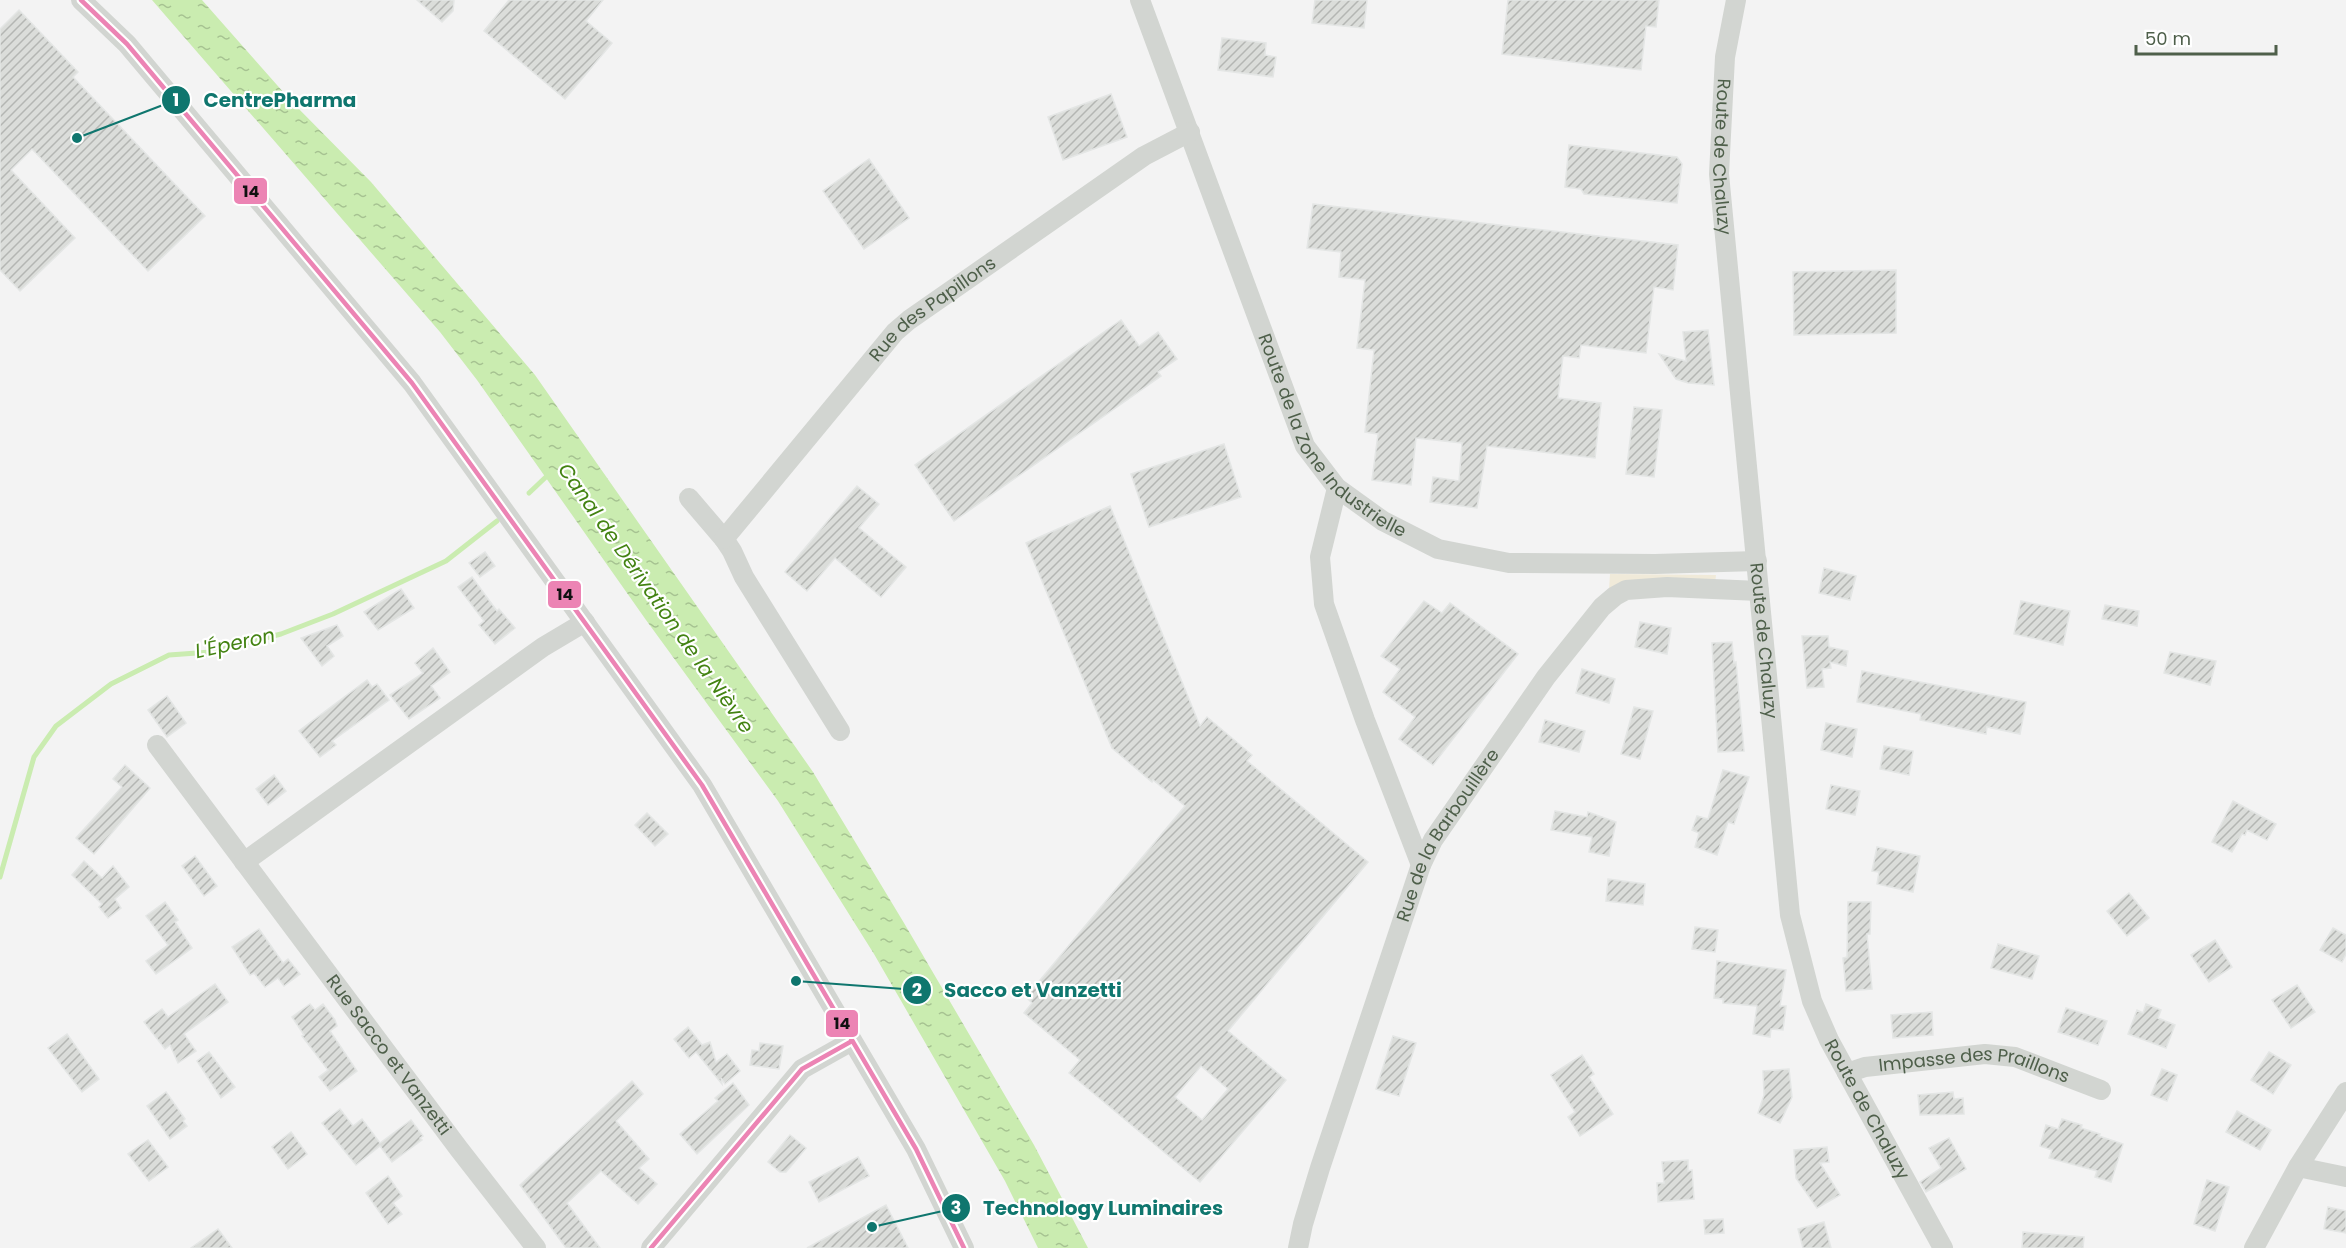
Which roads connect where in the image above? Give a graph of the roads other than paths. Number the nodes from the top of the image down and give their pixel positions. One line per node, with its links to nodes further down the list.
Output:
1 (81, 0): 10 (street)
2 (1140, 0): 4 (street, Route de la Zone Industrielle)
3 (1736, 0): 8 (street, Route de Chaluzy)
4 (1190, 132): 5 (street, Route de la Zone Industrielle); 7 (street, Rue des Papillons)
5 (1337, 488): 8 (street, Route de la Zone Industrielle); 14 (street)
6 (689, 498): 7 (street)
7 (724, 539): 11 (street)
8 (1757, 561): 9 (street, Route de Chaluzy)
9 (1759, 591): 14 (street, Rue de la Barbouillère); 16 (street, Route de Chaluzy)
10 (585, 622): 13 (street); 15 (street)
11 (840, 730)
12 (157, 745): 13 (street, Rue Sacco et Vanzetti)
13 (244, 862): 21 (street, Rue Sacco et Vanzetti)
14 (1421, 865): 24 (street, Rue de la Barbouillère)
15 (852, 1041): 22 (street); 23 (street)
16 (1847, 1073): 17 (street, Impasse des Praillons); 25 (street, Route de Chaluzy)
17 (2101, 1090)
18 (2346, 1092): 19 (street)
19 (2298, 1167): 20 (street); 26 (street)
20 (2346, 1177)
21 (536, 1248)
22 (651, 1248)
23 (964, 1248)
24 (1298, 1248)
25 (1944, 1248)
26 (2254, 1248)

